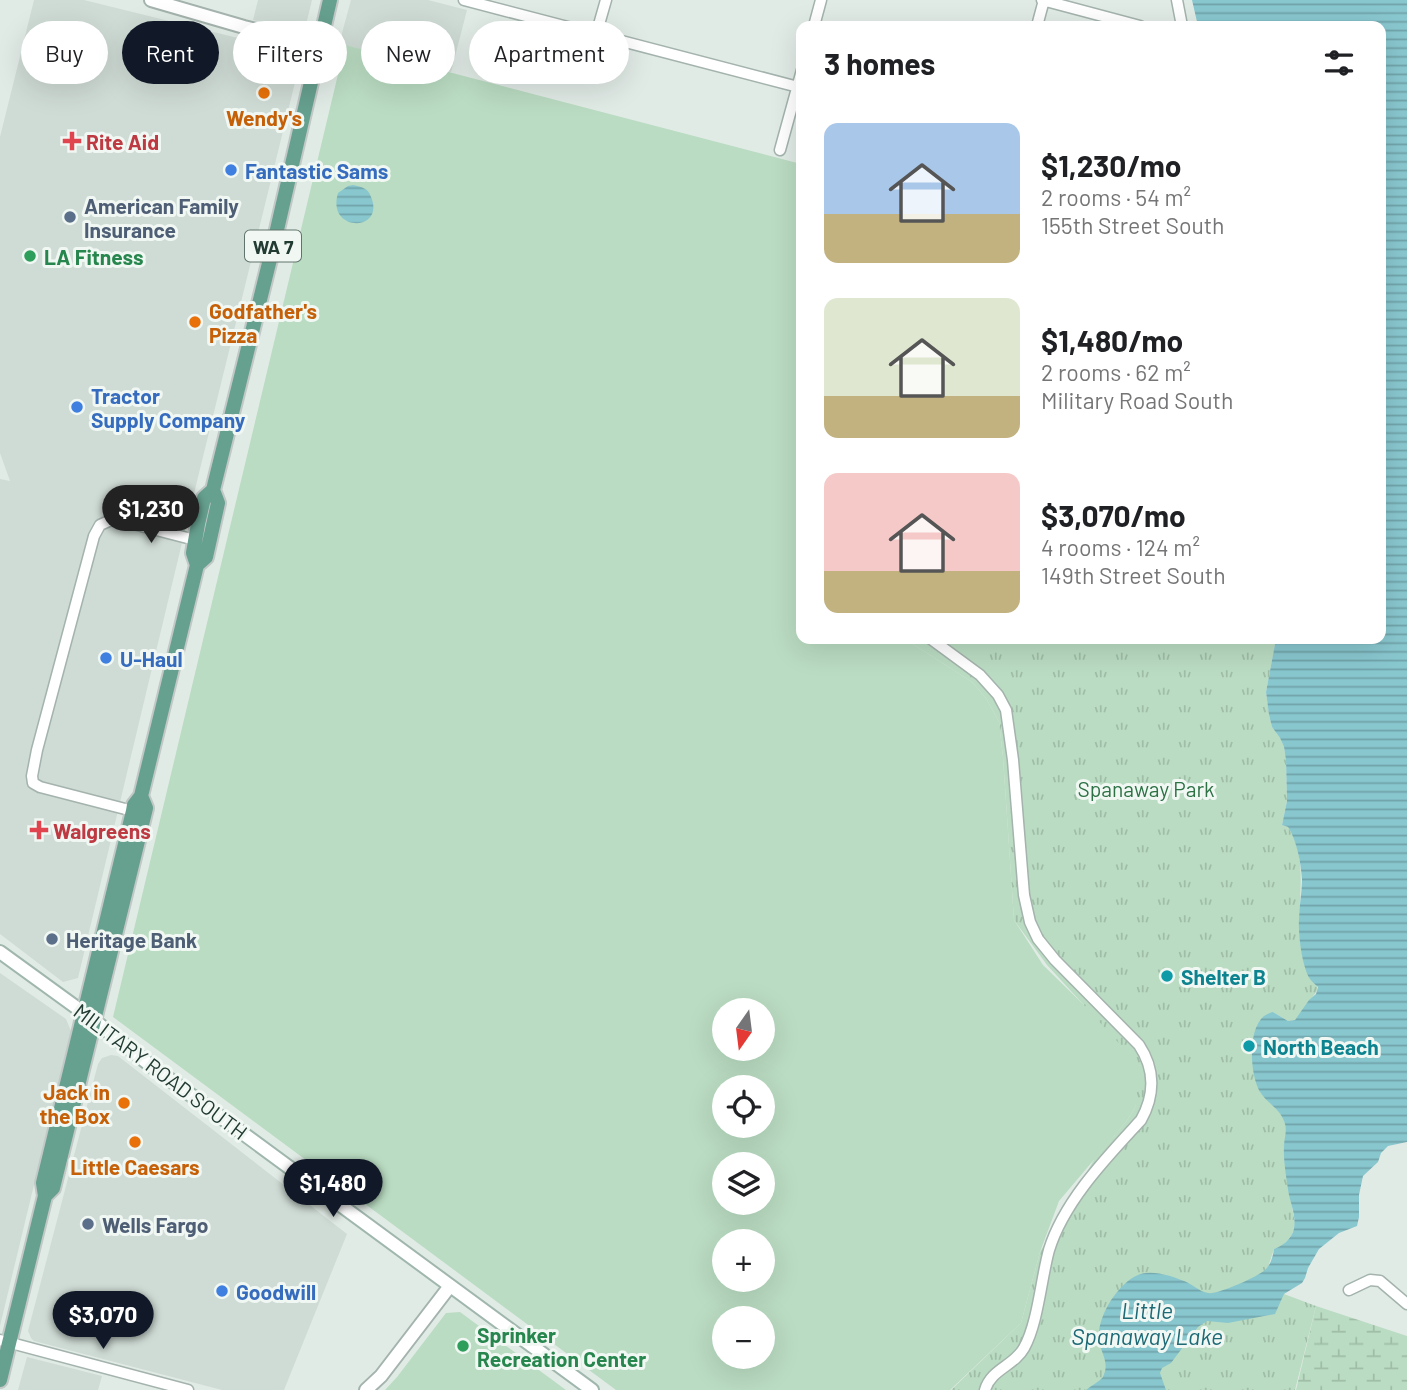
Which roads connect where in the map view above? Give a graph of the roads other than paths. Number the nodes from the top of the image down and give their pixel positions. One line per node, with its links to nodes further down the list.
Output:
1 (151, 0): 15 (main road)
2 (330, 0): 8 (main road, WA 7)
3 (464, 0): 9 (street)
4 (606, 0): 10 (street)
5 (821, 0): 11 (street)
6 (1043, 0): 12 (street); 13 (street)
7 (1177, 0): 14 (street)
8 (325, 21)
9 (543, 21)
10 (600, 21)
11 (815, 21)
12 (1038, 21)
13 (1121, 21)
14 (1181, 21)
15 (233, 24)
16 (629, 43): 18 (street)
17 (310, 84): 21 (main road, WA 7)
18 (796, 86)
19 (796, 97): 20 (street)
20 (780, 150)
21 (213, 490): 22 (main road, WA 7); 23 (main road, WA 7)
22 (195, 540): 23 (main road, WA 7); 26 (street)
23 (197, 565): 25 (main road, WA 7)
24 (938, 644): 37 (street)
25 (141, 796): 26 (main road, WA 7); 28 (main road, WA 7)
26 (133, 811): 28 (main road, WA 7)
27 (0, 952): 28 (main road, MILITARY ROAD SOUTH)
28 (90, 1018): 29 (main road, MILITARY ROAD SOUTH); 32 (main road, WA 7)
29 (450, 1286): 35 (main road); 36 (main road, MILITARY ROAD SOUTH)
30 (1349, 1290): 31 (street)
31 (1407, 1304)
32 (5, 1341): 33 (main road, WA 7); 34 (street)
33 (0, 1380)
34 (188, 1390)
35 (366, 1390)
36 (592, 1390)
37 (985, 1390)

